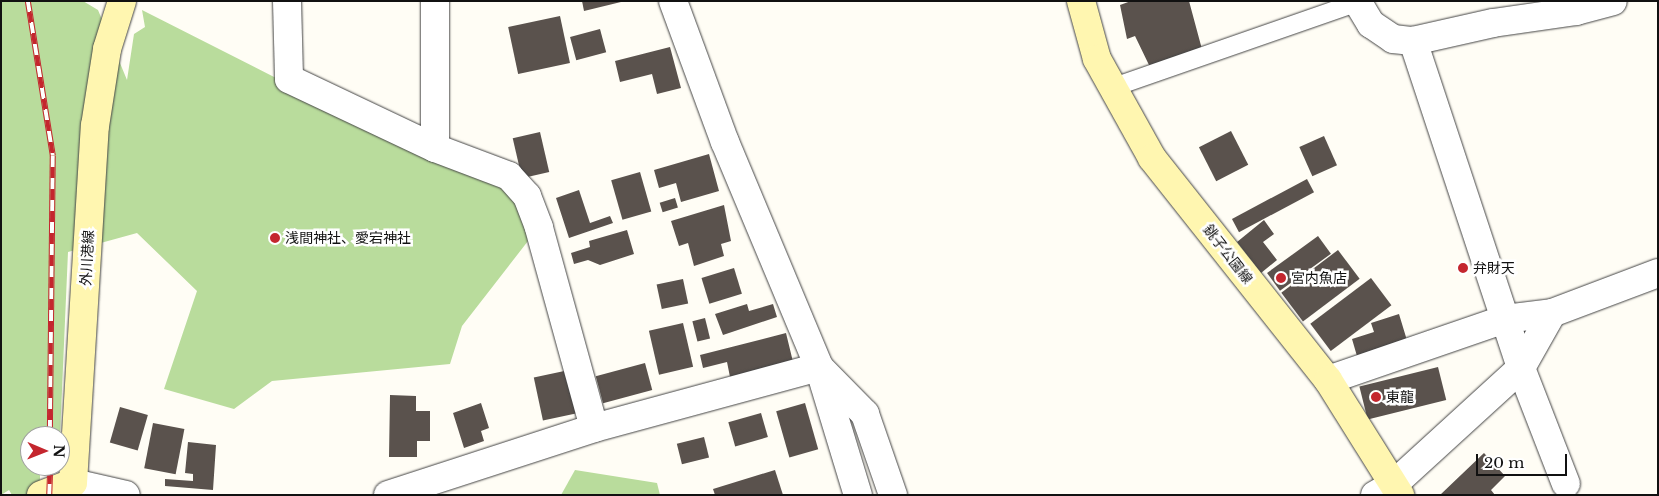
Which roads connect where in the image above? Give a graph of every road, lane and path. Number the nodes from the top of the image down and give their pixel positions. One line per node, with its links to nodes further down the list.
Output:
1 (122, 1): 20 (main road, 外川港線)
2 (288, 1): 11 (street)
3 (435, 1): 11 (street)
4 (673, 1): 15 (street)
5 (1081, 1): 10 (main road, 銚子公園線)
6 (1613, 1): 8 (street)
7 (1357, 2): 9 (street); 10 (lane)
8 (1576, 6): 9 (street)
9 (1413, 41): 14 (street)
10 (1114, 87): 17 (main road, 銚子公園線)
11 (436, 148): 18 (street)
12 (1657, 274): 13 (street)
13 (1552, 313): 14 (street); 16 (street)
14 (1505, 319): 16 (street); 17 (street)
15 (819, 367): 18 (street); 25 (street); 26 (street)
16 (1521, 368): 19 (street); 21 (street)
17 (1328, 380): 21 (main road, 銚子公園線)
18 (594, 428): 24 (street)
19 (1566, 484)
20 (73, 489): 22 (main road); 23 (street)
21 (1390, 491)
22 (41, 495)
23 (126, 495)
24 (388, 495)
25 (858, 495)
26 (893, 495)

